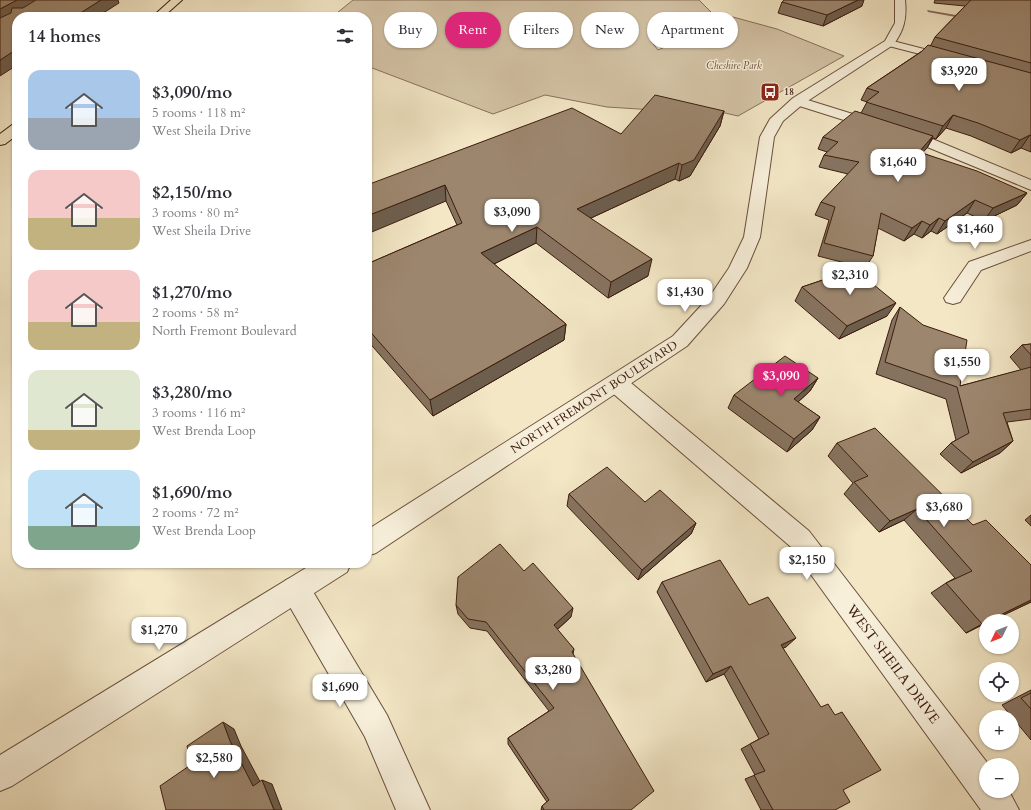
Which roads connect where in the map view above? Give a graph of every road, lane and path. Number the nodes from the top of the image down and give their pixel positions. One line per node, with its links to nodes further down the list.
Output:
1 (177, 0): 3 (main road)
2 (900, 0): 4 (street, NORTH FREMONT BOULEVARD)
3 (163, 12)
4 (888, 43): 5 (street); 6 (street, NORTH FREMONT BOULEVARD)
5 (960, 61)
6 (798, 101): 9 (street); 12 (street, NORTH FREMONT BOULEVARD)
7 (12, 132): 8 (main road)
8 (0, 141)
9 (1031, 185)
10 (1031, 245): 11 (street)
11 (953, 298)
12 (617, 384): 13 (street, NORTH FREMONT BOULEVARD); 17 (street, WEST SHEILA DRIVE)
13 (372, 541)
14 (330, 568): 15 (street)
15 (296, 590): 16 (street); 19 (street)
16 (0, 774)
17 (979, 779)
18 (993, 798): 20 (street, WEST SHEILA DRIVE)
19 (412, 810)
20 (1002, 810)

